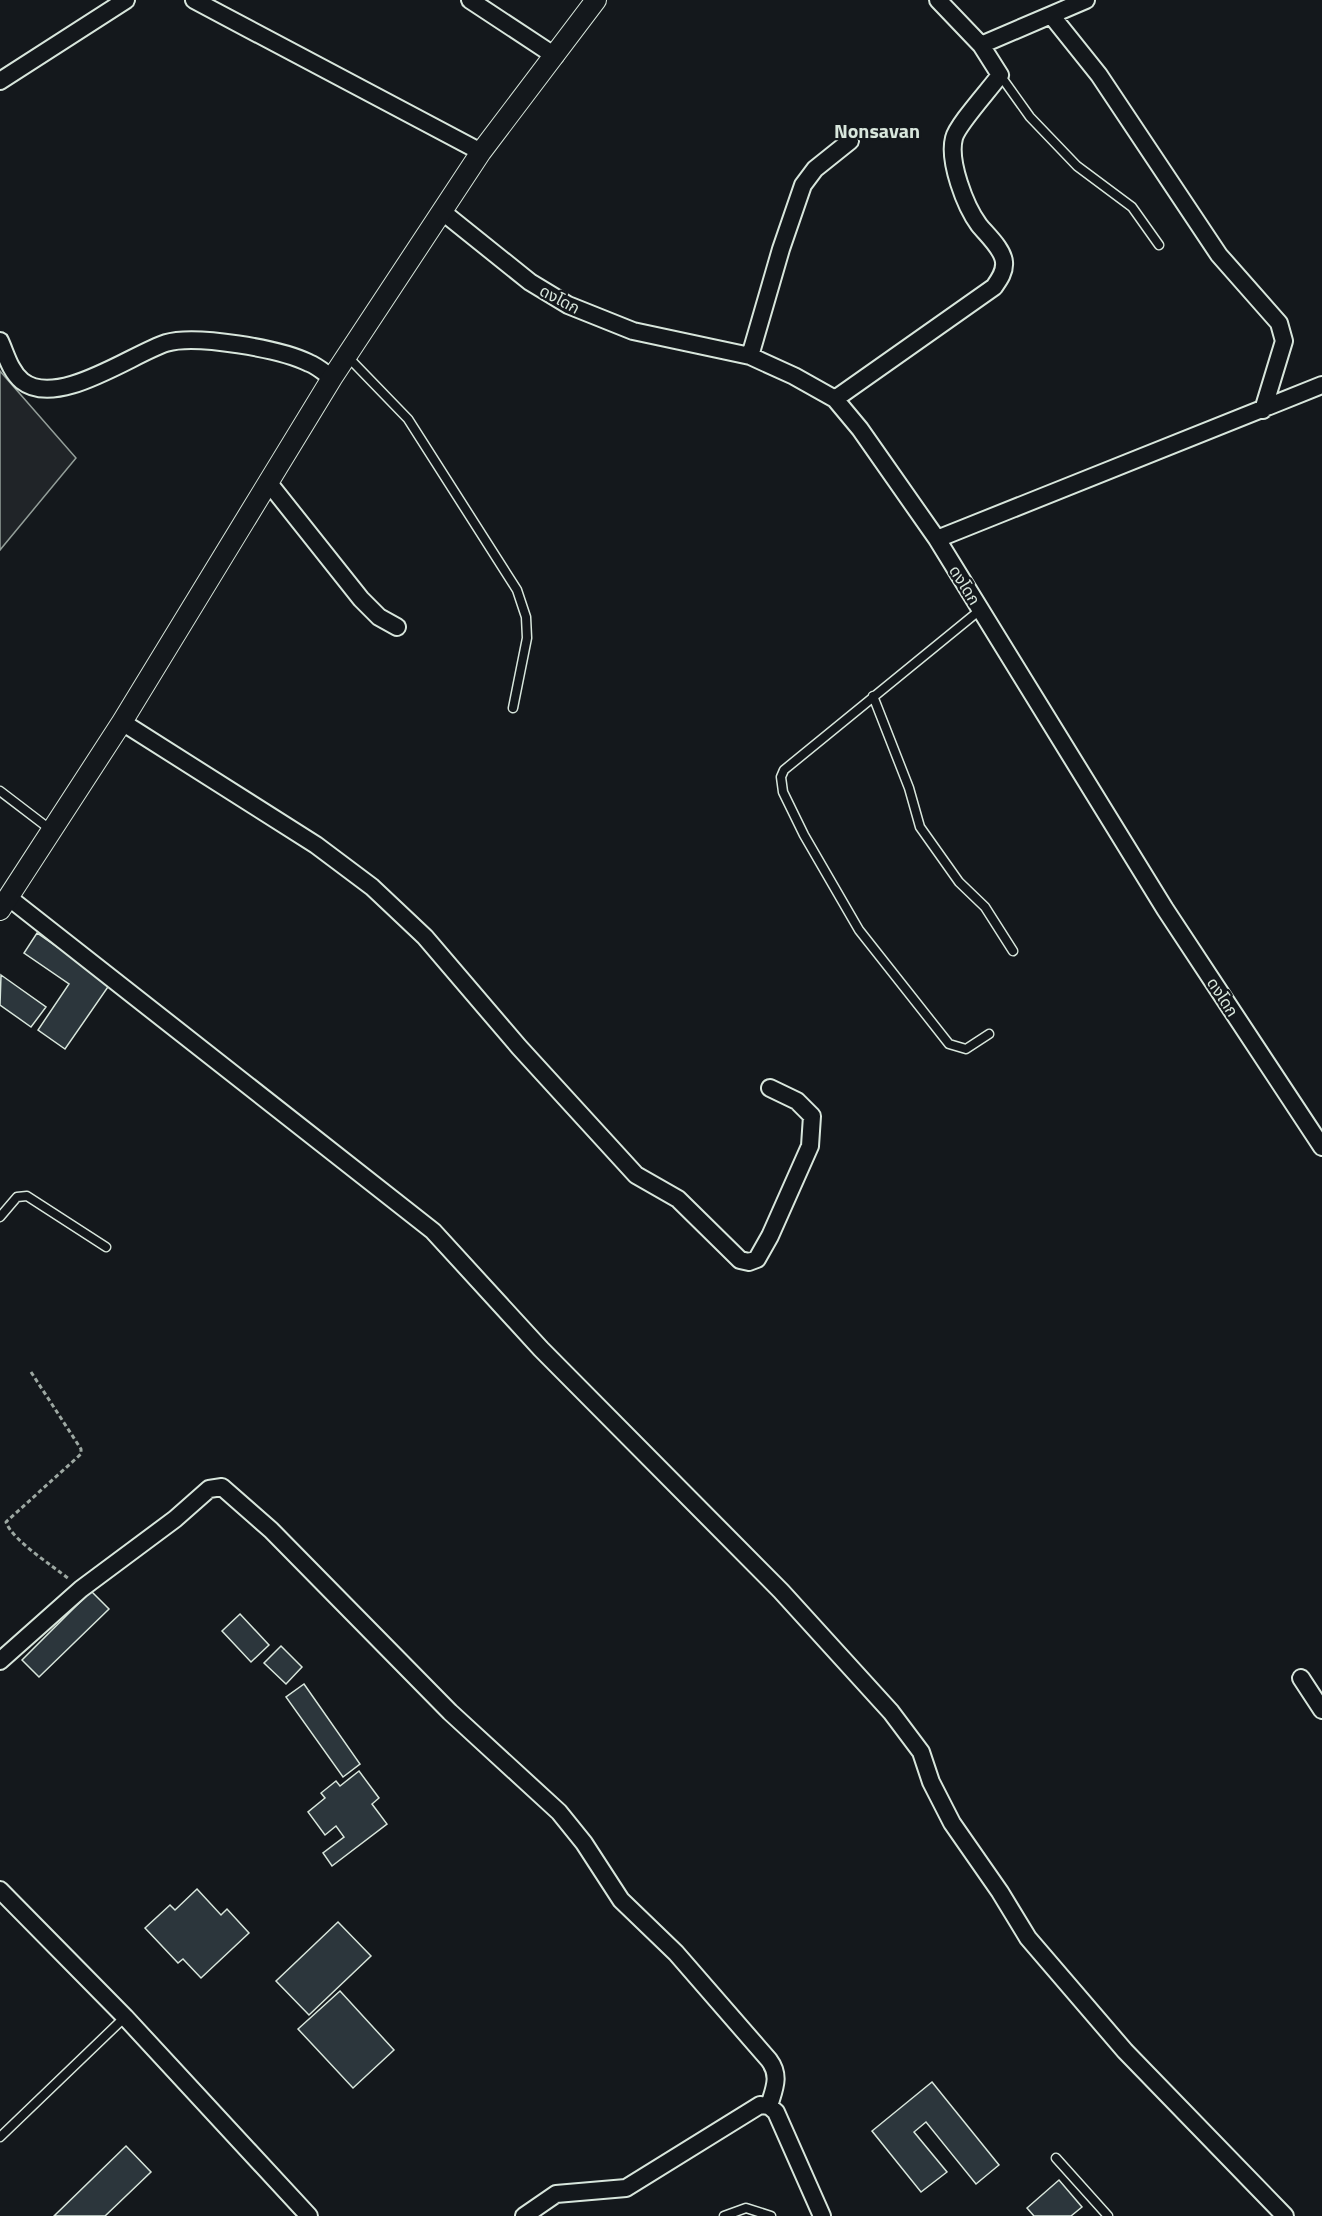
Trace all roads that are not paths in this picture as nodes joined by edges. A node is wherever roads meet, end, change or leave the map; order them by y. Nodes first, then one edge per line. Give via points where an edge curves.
1 (126, 0) edge
2 (194, 0) edge
3 (470, 0) edge
4 (596, 0) edge
5 (938, 0) edge
6 (1086, 0) edge
7 (1051, 15) junction
8 (981, 45) junction
9 (555, 56) junction
10 (1000, 75) junction
11 (0, 81) edge
12 (850, 141) dead end
13 (482, 153) junction
14 (444, 213) junction
15 (1159, 245) dead end
16 (0, 341) edge
17 (347, 356) junction
18 (750, 356) junction
19 (332, 378) junction
20 (1322, 385) edge
21 (835, 399) junction
22 (1263, 410) junction
23 (268, 482) junction
24 (937, 539) junction
25 (980, 610) junction
26 (397, 627) dead end
27 (873, 696) junction
28 (513, 708) dead end
29 (122, 722) junction
30 (0, 791) edge
31 (51, 831) junction
32 (4, 903) edge
33 (1013, 951) dead end
34 (989, 1034) dead end
35 (770, 1088) dead end
36 (1322, 1147) edge
37 (0, 1217) edge
38 (106, 1246) dead end
39 (0, 1661) edge
40 (1301, 1678) dead end
41 (1322, 1710) edge
42 (0, 1890) edge
43 (125, 2017) junction
44 (769, 2106) junction
45 (0, 2137) edge
46 (1056, 2158) dead end
47 (309, 2216) edge
48 (524, 2216) edge
49 (724, 2216) edge
50 (771, 2216) edge
51 (822, 2216) edge
52 (1108, 2216) edge
53 (1285, 2216) edge

1 - 11 street
2 - 13 street
3 - 9 street
4 - 9 street
5 - 8 street
6 - 7 street
7 - 8 street
7 - 22 street via 1105,84 1219,255 1279,323 1284,341
8 - 10 street
9 - 13 street
10 - 15 lane via 1030,117 1077,166 1132,207
10 - 21 street via 954,138 962,197 1005,261 1003,272 994,287
12 - 18 street via 803,185
13 - 14 street
14 - 17 street
14 - 18 street, ดงโดก via 530,282 568,305 633,331
16 - 19 street via 14,372 33,387 74,383 114,369 166,343 192,340 284,354 310,363
17 - 19 street
17 - 28 lane via 408,419 517,590 526,617 527,638
18 - 21 street, ดงโดก
19 - 23 street
20 - 22 street
21 - 24 street, ดงโดก
22 - 24 street
23 - 26 street via 361,599 379,617
23 - 29 street
24 - 25 street, ดงโดก
25 - 27 lane
25 - 36 street, ดงโดก via 1165,909
27 - 33 lane via 920,827 959,882 985,907
27 - 34 lane via 784,770 783,792 859,930 949,1044 966,1049
29 - 31 street
29 - 35 street via 316,845 372,887 425,937 636,1175 678,1199 740,1260 749,1262 757,1259 770,1236 810,1146 812,1116 797,1101
30 - 31 lane
31 - 32 street
32 - 53 street via 433,1231 541,1349 781,1591 891,1712 921,1752 952,1823 1028,1938 1125,2051
37 - 38 lane via 17,1197 27,1196
39 - 44 street via 81,1589 209,1489 215,1486 226,1490 271,1530 450,1712 559,1812 621,1900 676,1953 770,2060 777,2077
40 - 41 street
42 - 43 street
43 - 45 lane
43 - 47 street
44 - 48 street via 753,2109 626,2188 556,2194
44 - 51 street via 776,2112
46 - 52 lane
49 - 50 lane via 746,2208

